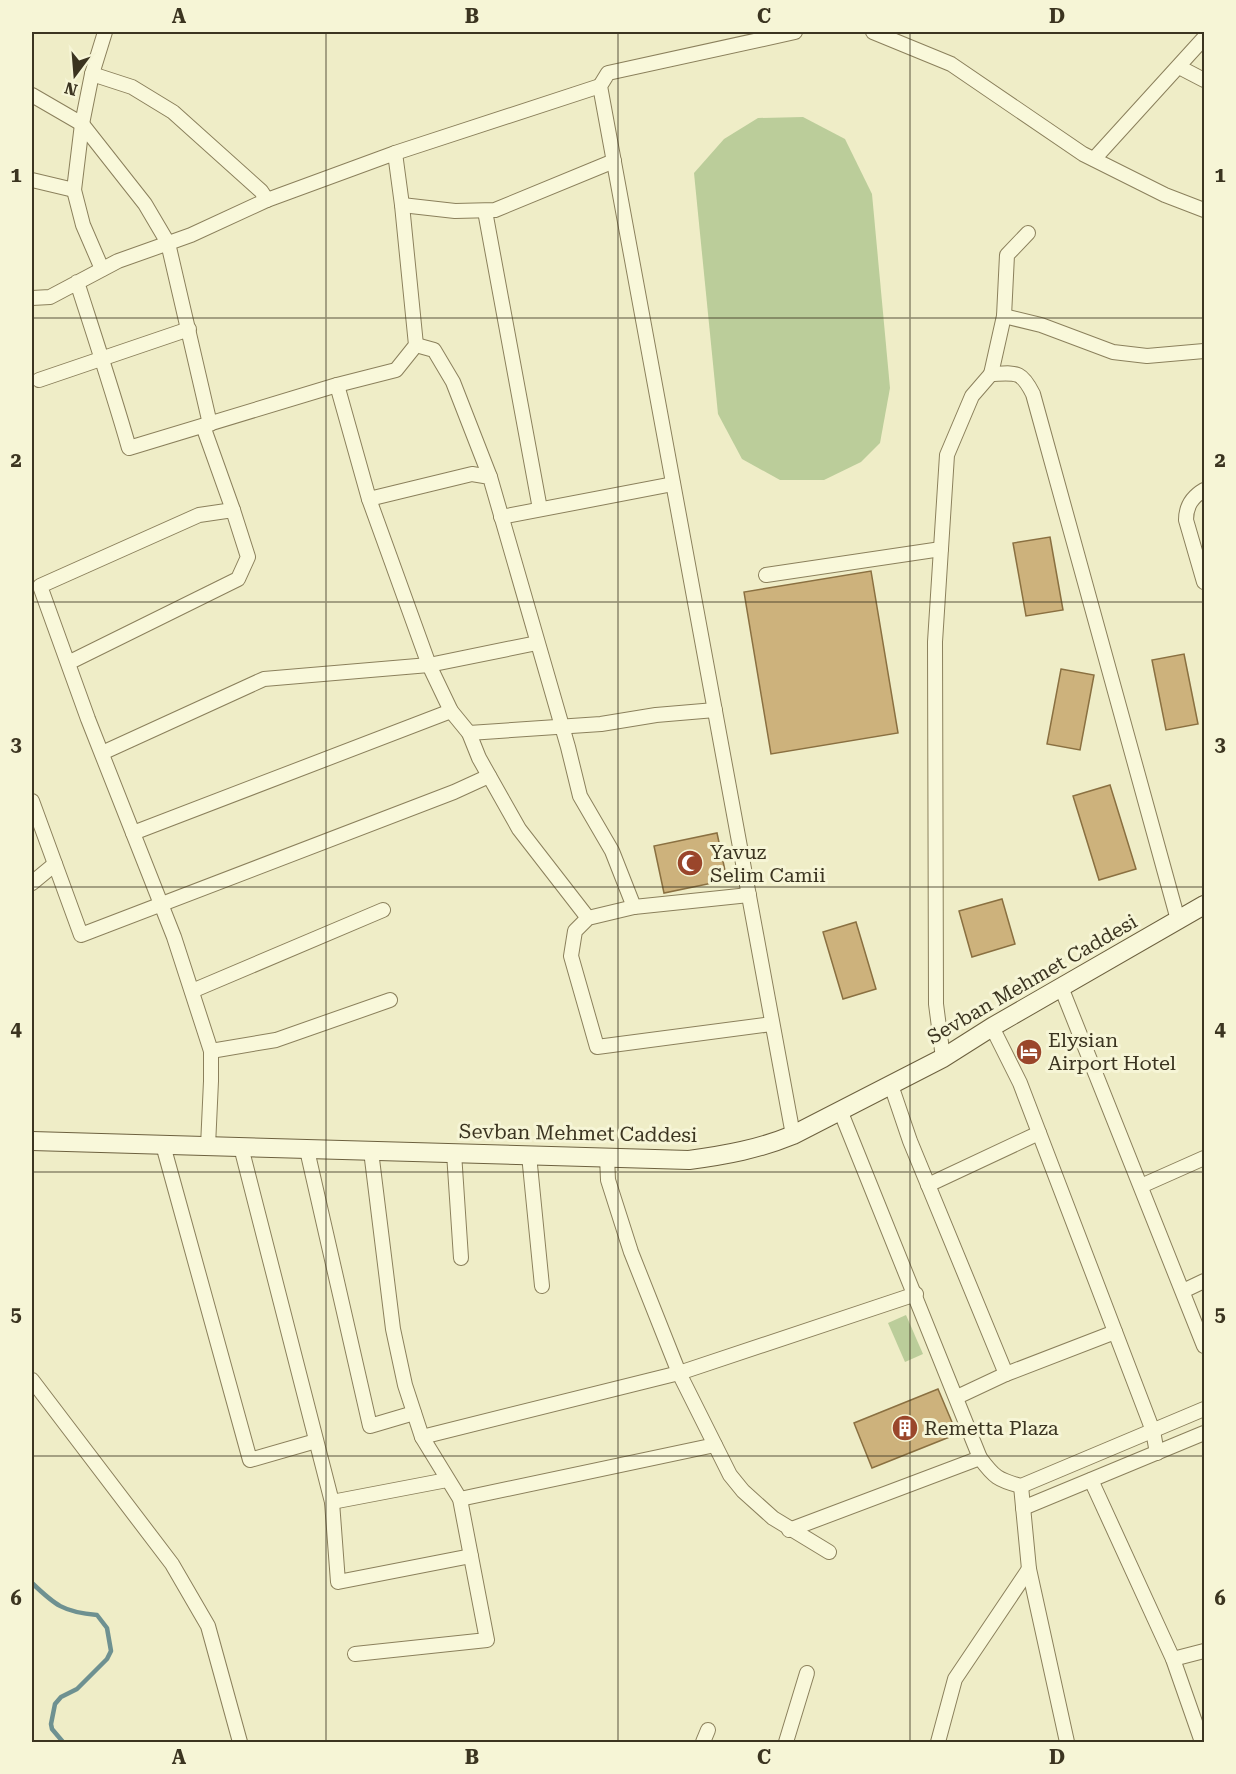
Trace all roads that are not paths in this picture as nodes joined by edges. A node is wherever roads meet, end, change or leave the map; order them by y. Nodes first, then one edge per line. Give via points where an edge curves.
1 (105, 32) edge
2 (795, 32) edge
3 (873, 32) edge
4 (1204, 38) edge
5 (1179, 67) junction
6 (92, 74) junction
7 (1204, 80) edge
8 (600, 86) junction
9 (32, 95) edge
10 (82, 124) junction
11 (395, 153) junction
12 (1094, 159) junction
13 (614, 161) junction
14 (32, 180) edge
15 (74, 190) junction
16 (267, 200) junction
17 (402, 205) junction
18 (1204, 210) edge
19 (485, 211) junction
20 (1028, 233) dead end
21 (168, 243) junction
22 (102, 269) junction
23 (77, 282) junction
24 (32, 298) edge
25 (1004, 316) junction
26 (189, 329) junction
27 (416, 345) junction
28 (1204, 351) edge
29 (101, 358) junction
30 (991, 374) junction
31 (39, 380) dead end
32 (337, 385) junction
33 (206, 425) junction
34 (490, 477) junction
35 (673, 484) junction
36 (1204, 490) edge
37 (369, 499) junction
38 (540, 509) junction
39 (233, 510) junction
40 (501, 517) junction
41 (940, 549) junction
42 (766, 575) dead end
43 (1204, 582) edge
44 (537, 643) junction
45 (68, 663) junction
46 (429, 665) junction
47 (715, 710) junction
48 (451, 711) junction
49 (561, 726) junction
50 (469, 734) junction
51 (102, 753) junction
52 (489, 776) junction
53 (32, 801) edge
54 (133, 833) junction
55 (55, 864) junction
56 (32, 884) edge
57 (749, 895) junction
58 (161, 904) junction
59 (1204, 905) edge
60 (634, 907) junction
61 (383, 910) dead end
62 (588, 918) junction
63 (1178, 920) junction
64 (1062, 987) junction
65 (192, 991) junction
66 (390, 1000) dead end
67 (772, 1024) junction
68 (992, 1027) junction
69 (210, 1051) junction
70 (943, 1058) junction
71 (891, 1085) junction
72 (840, 1110) junction
73 (1039, 1133) junction
74 (793, 1135) junction
75 (32, 1141) edge
76 (163, 1145) junction
77 (208, 1146) junction
78 (241, 1147) junction
79 (307, 1149) junction
80 (371, 1151) junction
81 (454, 1153) junction
82 (529, 1155) junction
83 (607, 1157) junction
84 (1204, 1158) edge
85 (928, 1185) junction
86 (1141, 1186) junction
87 (461, 1258) dead end
88 (1204, 1281) edge
89 (542, 1286) dead end
90 (1183, 1291) junction
91 (915, 1294) junction
92 (1115, 1332) junction
93 (1204, 1346) edge
94 (679, 1373) junction
95 (1006, 1374) junction
96 (32, 1380) edge
97 (957, 1397) junction
98 (1204, 1409) edge
99 (414, 1413) junction
100 (1152, 1431) junction
101 (1204, 1433) edge
102 (422, 1437) junction
103 (316, 1441) junction
104 (715, 1445) junction
105 (1157, 1453) junction
106 (980, 1458) junction
107 (447, 1480) junction
108 (1091, 1480) junction
109 (1021, 1486) junction
110 (460, 1499) junction
111 (332, 1502) junction
112 (1023, 1508) junction
113 (789, 1530) junction
114 (829, 1552) dead end
115 (471, 1556) junction
116 (1029, 1569) junction
117 (1204, 1651) edge
118 (355, 1653) dead end
119 (1173, 1659) junction
120 (807, 1673) dead end
121 (240, 1743) edge
122 (786, 1743) edge
123 (938, 1743) edge
124 (1067, 1743) edge
125 (1202, 1743) edge

1 - 6 street
2 - 8 street via 608,73
3 - 12 street via 951,64
4 - 5 street
5 - 7 street
5 - 12 street
6 - 10 street
6 - 16 street via 132,87 173,112
8 - 11 street
8 - 13 street
9 - 10 street
10 - 15 street
10 - 21 street via 145,204
11 - 16 street
11 - 17 street
12 - 18 street
13 - 19 street
13 - 35 street
14 - 15 street
15 - 22 street via 83,225
16 - 21 street
17 - 19 street
17 - 27 street
19 - 38 street
20 - 25 street via 1007,255
21 - 22 street
21 - 26 street
22 - 23 street
23 - 24 street via 50,297
23 - 29 street
25 - 28 street via 1041,325 1113,352 1147,356
25 - 30 street
26 - 29 street
26 - 33 street
27 - 32 street via 396,370
27 - 34 street via 434,350 453,382
29 - 31 street
29 - 33 street via 129,448
30 - 41 street via 972,396 946,455
30 - 63 street via 1014,373 1025,379 1033,394
32 - 33 street
32 - 37 street
33 - 39 street
34 - 37 street via 472,474
34 - 40 street
35 - 38 street
35 - 47 street
36 - 43 street via 1192,499 1186,512
37 - 46 street
38 - 40 street
39 - 45 street via 248,557 238,579
39 - 45 street via 199,514 40,586
40 - 44 street
41 - 42 street
41 - 70 street via 934,642 936,1004
44 - 46 street
44 - 49 street
45 - 51 street
46 - 48 street
46 - 51 street via 264,679
47 - 49 street
47 - 57 street
48 - 50 street
48 - 54 street
49 - 50 street
49 - 60 street via 580,796 612,851
50 - 52 street
51 - 54 street
52 - 58 street
52 - 62 street via 519,829
53 - 55 street
54 - 58 street
55 - 56 street
55 - 58 street via 81,935
57 - 60 street
57 - 67 street
58 - 65 street
59 - 63 main road, Sevban Mehmet Caddesi
60 - 62 street
61 - 65 street
62 - 67 street via 576,931 571,956 597,1047
63 - 64 main road, Sevban Mehmet Caddesi
64 - 68 main road, Sevban Mehmet Caddesi
64 - 86 street
65 - 69 street
66 - 69 street via 276,1040
67 - 74 street
68 - 70 main road, Sevban Mehmet Caddesi
68 - 73 street
69 - 77 street
70 - 71 main road, Sevban Mehmet Caddesi
71 - 72 main road, Sevban Mehmet Caddesi
71 - 85 street
72 - 74 main road, Sevban Mehmet Caddesi
72 - 91 street
73 - 85 street
73 - 92 street
74 - 83 main road, Sevban Mehmet Caddesi via 739,1153 689,1160
75 - 76 main road, Sevban Mehmet Caddesi
76 - 77 main road, Sevban Mehmet Caddesi
76 - 103 street via 250,1460
77 - 78 main road, Sevban Mehmet Caddesi
78 - 79 main road, Sevban Mehmet Caddesi
78 - 103 street
79 - 80 main road, Sevban Mehmet Caddesi
79 - 99 street via 370,1426
80 - 81 main road, Sevban Mehmet Caddesi
80 - 99 street via 393,1329
81 - 82 main road, Sevban Mehmet Caddesi
81 - 87 street
82 - 83 main road, Sevban Mehmet Caddesi
82 - 89 street
83 - 94 street via 608,1180 631,1252
84 - 86 street
85 - 95 street
86 - 90 street
88 - 90 street
90 - 93 street
91 - 94 street
91 - 97 street
92 - 95 street
92 - 100 street
94 - 102 street
94 - 104 street
95 - 97 street
96 - 121 street via 172,1564 208,1626
97 - 106 street
98 - 100 street
99 - 102 street
100 - 105 street
100 - 109 street
101 - 105 street
102 - 107 street
103 - 111 street
104 - 110 street
104 - 113 street via 743,1491
105 - 108 street
106 - 109 street via 1000,1480
106 - 113 street
107 - 110 street
107 - 111 street
108 - 112 street
108 - 119 street
109 - 112 street
110 - 115 street
111 - 115 street via 338,1582
112 - 116 street
113 - 114 street
115 - 118 street via 487,1640
116 - 123 street via 955,1679
116 - 124 street
117 - 119 street
119 - 125 street
120 - 122 street

